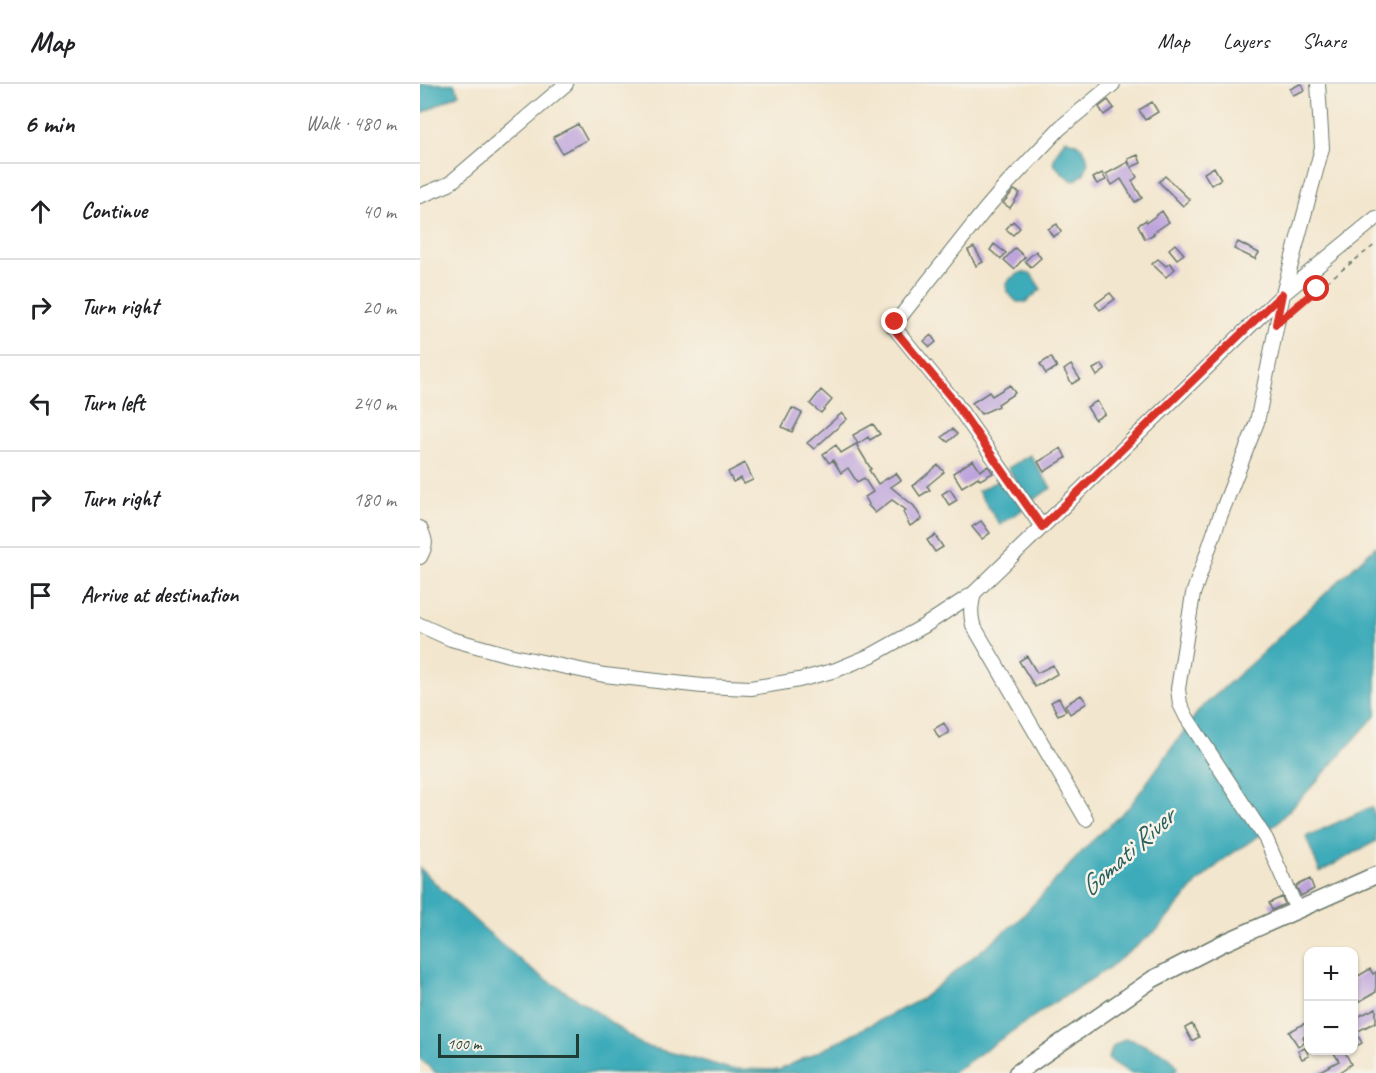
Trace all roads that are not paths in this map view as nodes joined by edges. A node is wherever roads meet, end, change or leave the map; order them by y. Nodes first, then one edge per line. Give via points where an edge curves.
1 (566, 84) edge
2 (1113, 84) edge
3 (1318, 84) edge
4 (420, 196) edge
5 (1376, 218) edge
6 (1282, 294) junction
7 (1042, 527) junction
8 (420, 528) edge
9 (420, 557) edge
10 (974, 593) junction
11 (420, 626) edge
12 (1086, 819) dead end
13 (1376, 875) edge
14 (1298, 910) junction
15 (1017, 1073) edge

1 - 4 street via 448,184
2 - 7 street via 1060,128 1008,183 892,326 954,401
3 - 6 street via 1322,148
5 - 6 street
6 - 7 street
6 - 14 street via 1257,422 1193,594 1178,689 1187,718 1266,839
7 - 10 street
8 - 9 street via 426,544
10 - 11 street via 924,626 854,663 799,680 751,688 604,675 499,652
10 - 12 street via 970,607 974,625
13 - 14 main road
14 - 15 main road via 1153,979

